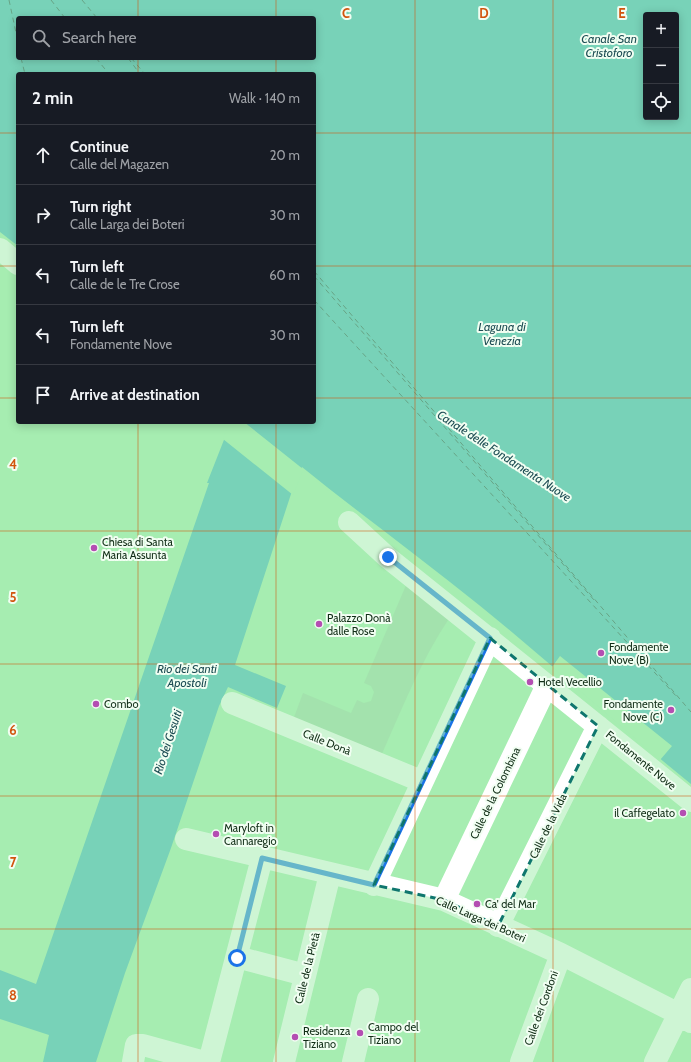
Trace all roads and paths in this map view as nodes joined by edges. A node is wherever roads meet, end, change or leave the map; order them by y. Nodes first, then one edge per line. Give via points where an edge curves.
1 (0, 249) edge
2 (16, 262) edge
3 (349, 522) dead end
4 (490, 638) junction
5 (547, 685) junction
6 (232, 703) dead end
7 (598, 726) junction
8 (421, 781) junction
9 (691, 801) edge
10 (186, 839) dead end
11 (262, 858) junction
12 (330, 874) junction
13 (374, 885) junction
14 (444, 900) junction
15 (498, 926) junction
16 (561, 954) junction
17 (237, 958) junction
18 (306, 974) junction
19 (691, 989) edge
20 (368, 999) dead end
21 (685, 1018) edge
22 (138, 1054) edge
23 (205, 1062) edge
24 (208, 1062) edge
25 (284, 1062) edge
26 (352, 1062) edge
27 (521, 1062) edge
28 (655, 1062) edge

1 - 2 street
3 - 4 street, Fondamente Nove via 388,557
4 - 5 street, Fondamente Nove
4 - 8 street
5 - 7 street, Fondamente Nove
5 - 14 street, Calle de la Colombina
6 - 8 street, Calle Donà
7 - 9 street, Fondamente Nove
7 - 15 street, Calle de la Vida
8 - 13 street
10 - 11 street, Calle Larga dei Boteri
11 - 12 street, Calle Larga dei Boteri
11 - 17 street
12 - 13 street, Calle Larga dei Boteri
12 - 18 street, Calle de la Pietà
13 - 14 street, Calle Larga dei Boteri
14 - 15 street, Calle Larga dei Boteri
15 - 16 street, Calle Larga dei Boteri
16 - 21 street, Calle Larga dei Boteri
16 - 27 street, Calle dei Cordoni
17 - 18 street
17 - 24 street
18 - 25 street, Calle de la Pietà
19 - 21 street
20 - 26 street
21 - 28 street
22 - 23 street

